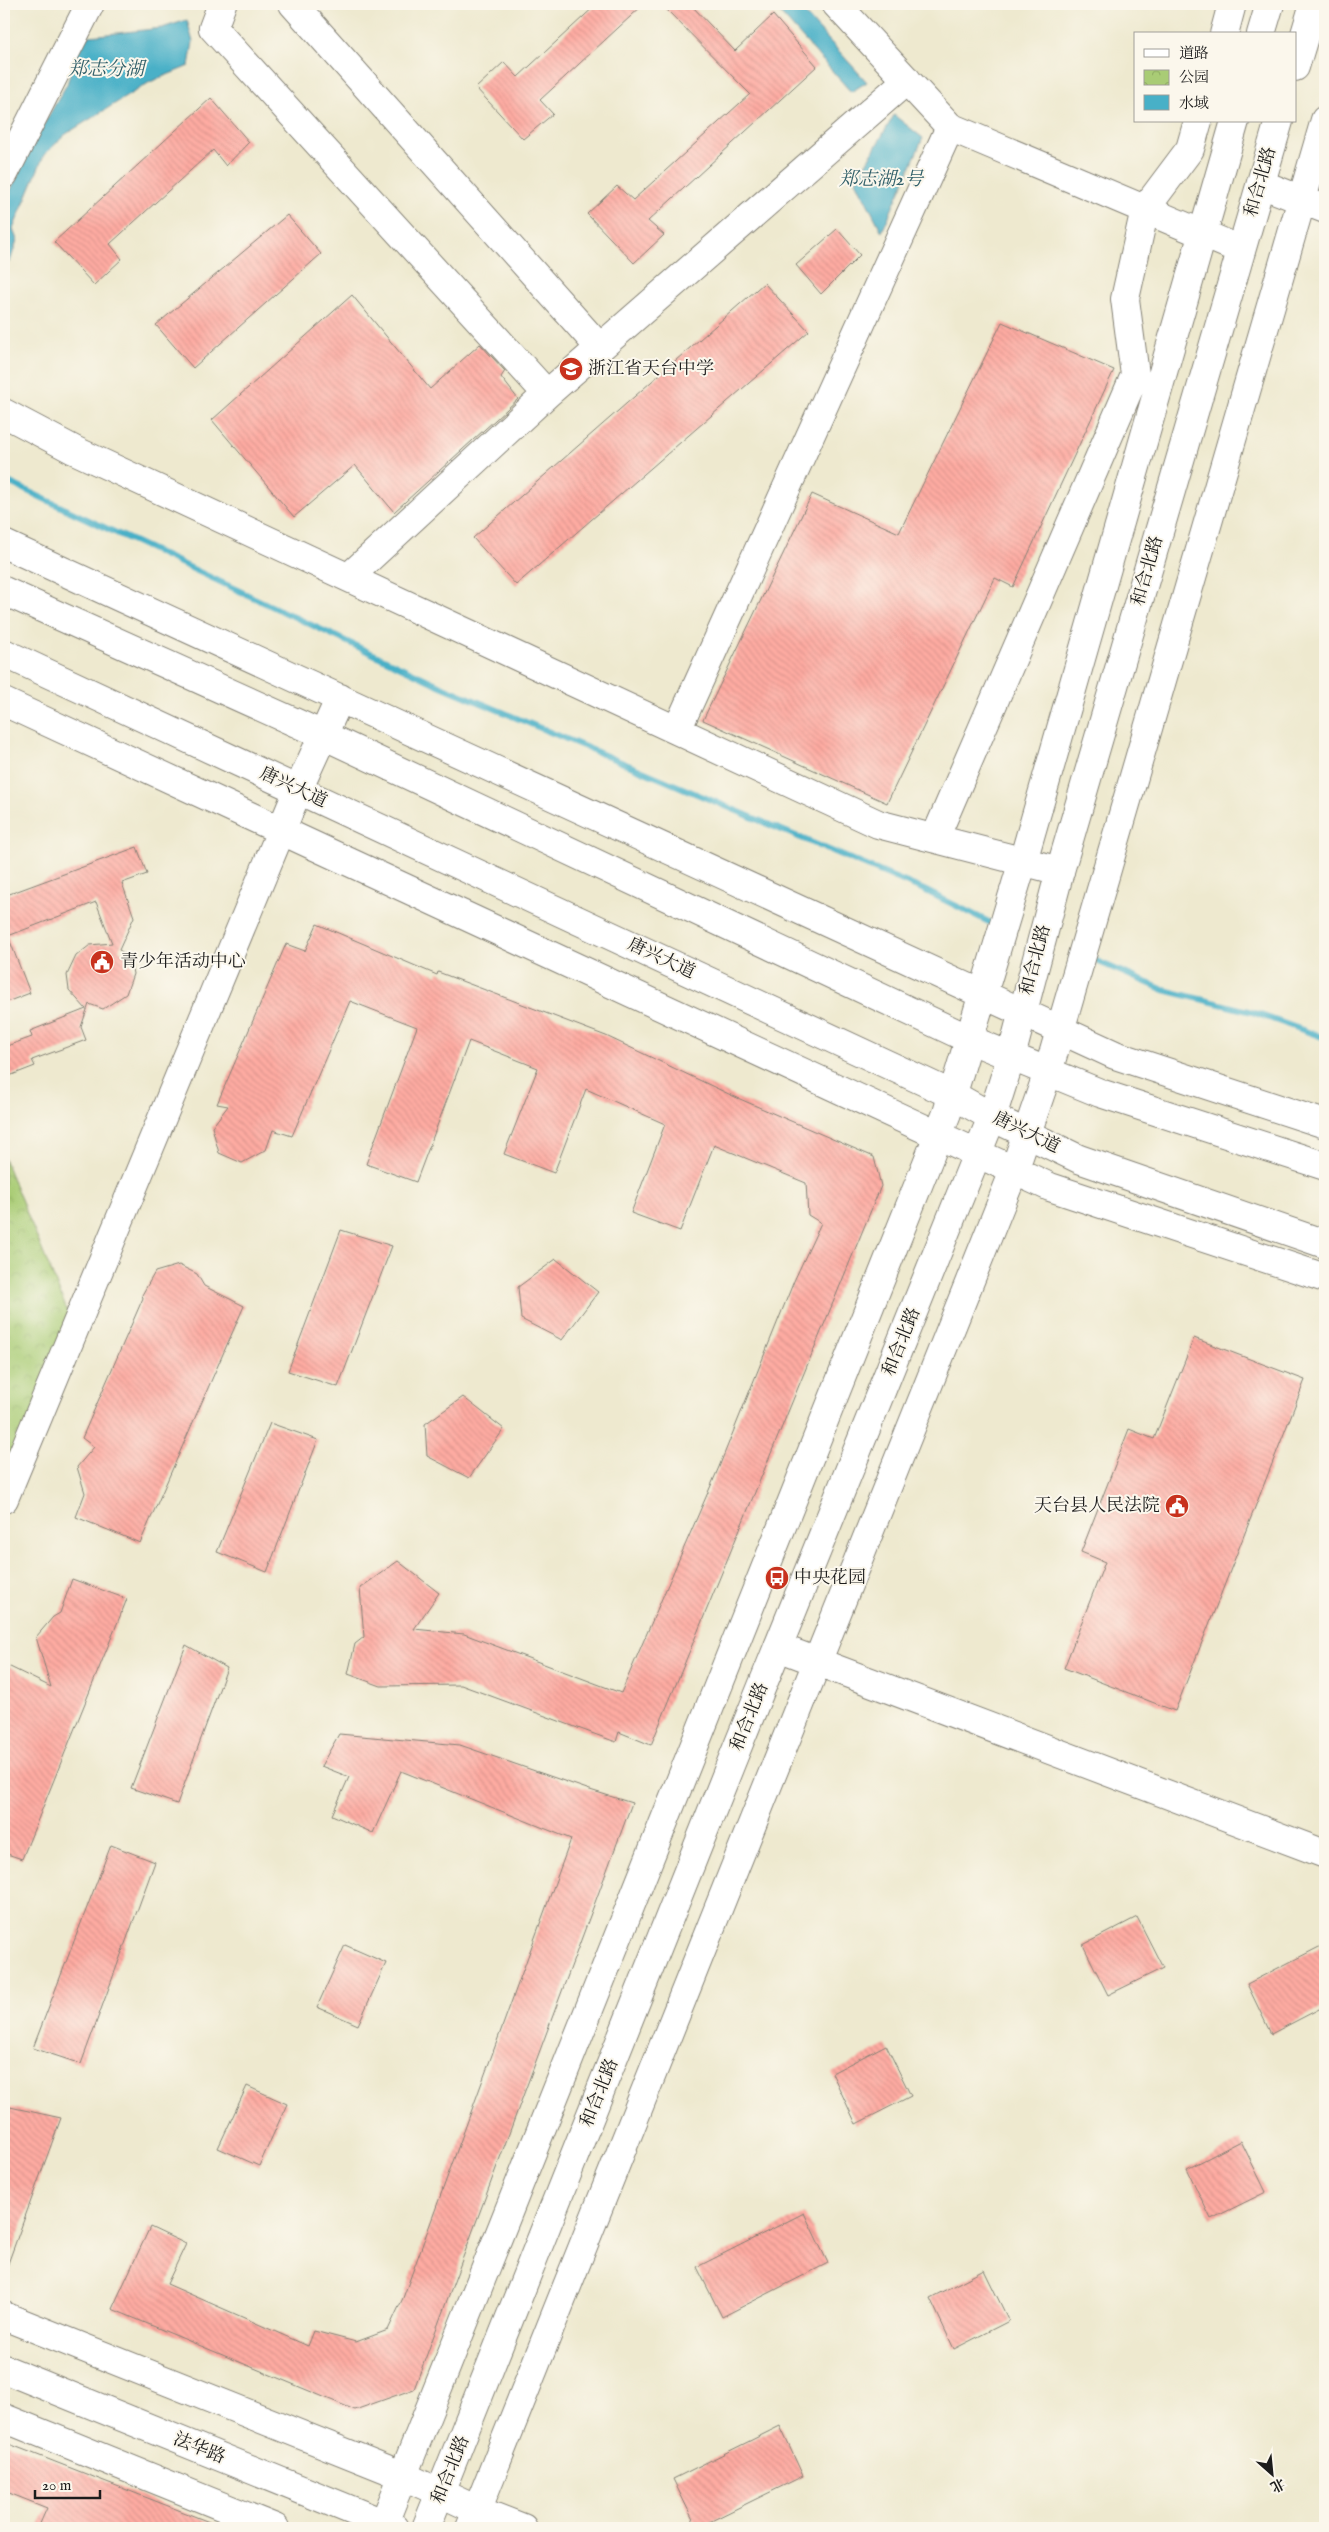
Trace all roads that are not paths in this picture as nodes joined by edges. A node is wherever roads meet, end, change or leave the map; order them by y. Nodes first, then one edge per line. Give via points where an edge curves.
1 (90, 4) edge
2 (222, 4) edge
3 (293, 4) edge
4 (836, 4) edge
5 (1232, 4) edge
6 (1270, 4) edge
7 (1314, 4) edge
8 (1225, 32) edge
9 (1262, 32) edge
10 (1296, 64) edge
11 (907, 80) junction
12 (1325, 120) edge
13 (1198, 122) edge
14 (1235, 122) edge
15 (1279, 122) edge
16 (950, 126) junction
17 (4, 174) edge
18 (1261, 184) junction
19 (1314, 204) edge
20 (1145, 209) junction
21 (1201, 232) junction
22 (1241, 250) junction
23 (600, 348) junction
24 (547, 394) junction
25 (4, 413) edge
26 (4, 544) edge
27 (348, 578) junction
28 (4, 591) edge
29 (4, 653) edge
30 (340, 698) junction
31 (4, 702) edge
32 (677, 730) junction
33 (323, 735) junction
34 (298, 790) junction
35 (281, 832) junction
36 (935, 838) junction
37 (1023, 861) junction
38 (1060, 871) junction
39 (984, 995) junction
40 (1022, 1013) junction
41 (1060, 1030) junction
42 (970, 1040) junction
43 (1011, 1057) junction
44 (1048, 1072) junction
45 (953, 1095) junction
46 (992, 1117) junction
47 (1325, 1124) edge
48 (1027, 1134) junction
49 (938, 1136) junction
50 (978, 1155) junction
51 (1325, 1166) edge
52 (1014, 1171) junction
53 (1325, 1244) edge
54 (1325, 1278) edge
55 (4, 1499) edge
56 (778, 1647) junction
57 (818, 1660) junction
58 (1325, 1854) edge
59 (4, 2316) edge
60 (4, 2369) edge
61 (4, 2418) edge
62 (404, 2476) junction
63 (442, 2494) junction
64 (473, 2519) edge
65 (387, 2527) edge
66 (274, 2528) edge
67 (426, 2528) edge
68 (523, 2528) edge

1 - 17 main road
2 - 24 main road via 213,28
3 - 23 main road
4 - 11 main road
5 - 8 main road
6 - 9 main road
7 - 10 main road
11 - 16 main road
11 - 23 main road
12 - 19 main road
13 - 20 main road via 1190,149
14 - 21 main road
15 - 18 main road, 和合北路
16 - 20 main road
16 - 32 main road
18 - 19 main road
18 - 22 main road, 和合北路
19 - 41 main road
20 - 21 main road
20 - 36 main road via 1125,299 1136,375
21 - 22 main road
21 - 37 main road
22 - 38 main road, 和合北路
23 - 24 main road
24 - 27 main road
25 - 27 main road via 74,450
26 - 30 main road
27 - 32 main road
28 - 33 main road
29 - 34 main road, 唐兴大道
30 - 33 main road
30 - 39 main road
31 - 35 main road
32 - 36 main road via 878,824
33 - 34 main road
33 - 42 main road
34 - 35 main road
34 - 45 main road, 唐兴大道
35 - 49 main road
35 - 55 main road
36 - 37 main road
37 - 38 main road
37 - 39 main road
38 - 40 main road, 和合北路
39 - 40 main road
39 - 42 main road
40 - 41 main road
40 - 43 main road, 和合北路
41 - 44 main road
41 - 47 main road via 1115,1056
42 - 43 main road
42 - 45 main road
43 - 44 main road
43 - 46 main road, 和合北路
44 - 48 main road
44 - 51 main road via 1100,1093
45 - 46 main road, 唐兴大道
45 - 49 main road
46 - 48 main road, 唐兴大道
46 - 50 main road, 和合北路
48 - 52 main road
48 - 53 main road, 唐兴大道 via 1079,1159
49 - 50 main road
49 - 62 main road
50 - 52 main road
50 - 56 main road, 和合北路
52 - 54 main road via 1050,1187
52 - 57 main road
56 - 57 main road
56 - 63 main road, 和合北路
57 - 58 main road
57 - 64 main road
59 - 62 main road
60 - 65 main road, 法华路
61 - 66 main road
62 - 63 main road
62 - 65 main road
63 - 64 main road
63 - 67 main road, 和合北路
64 - 68 main road

